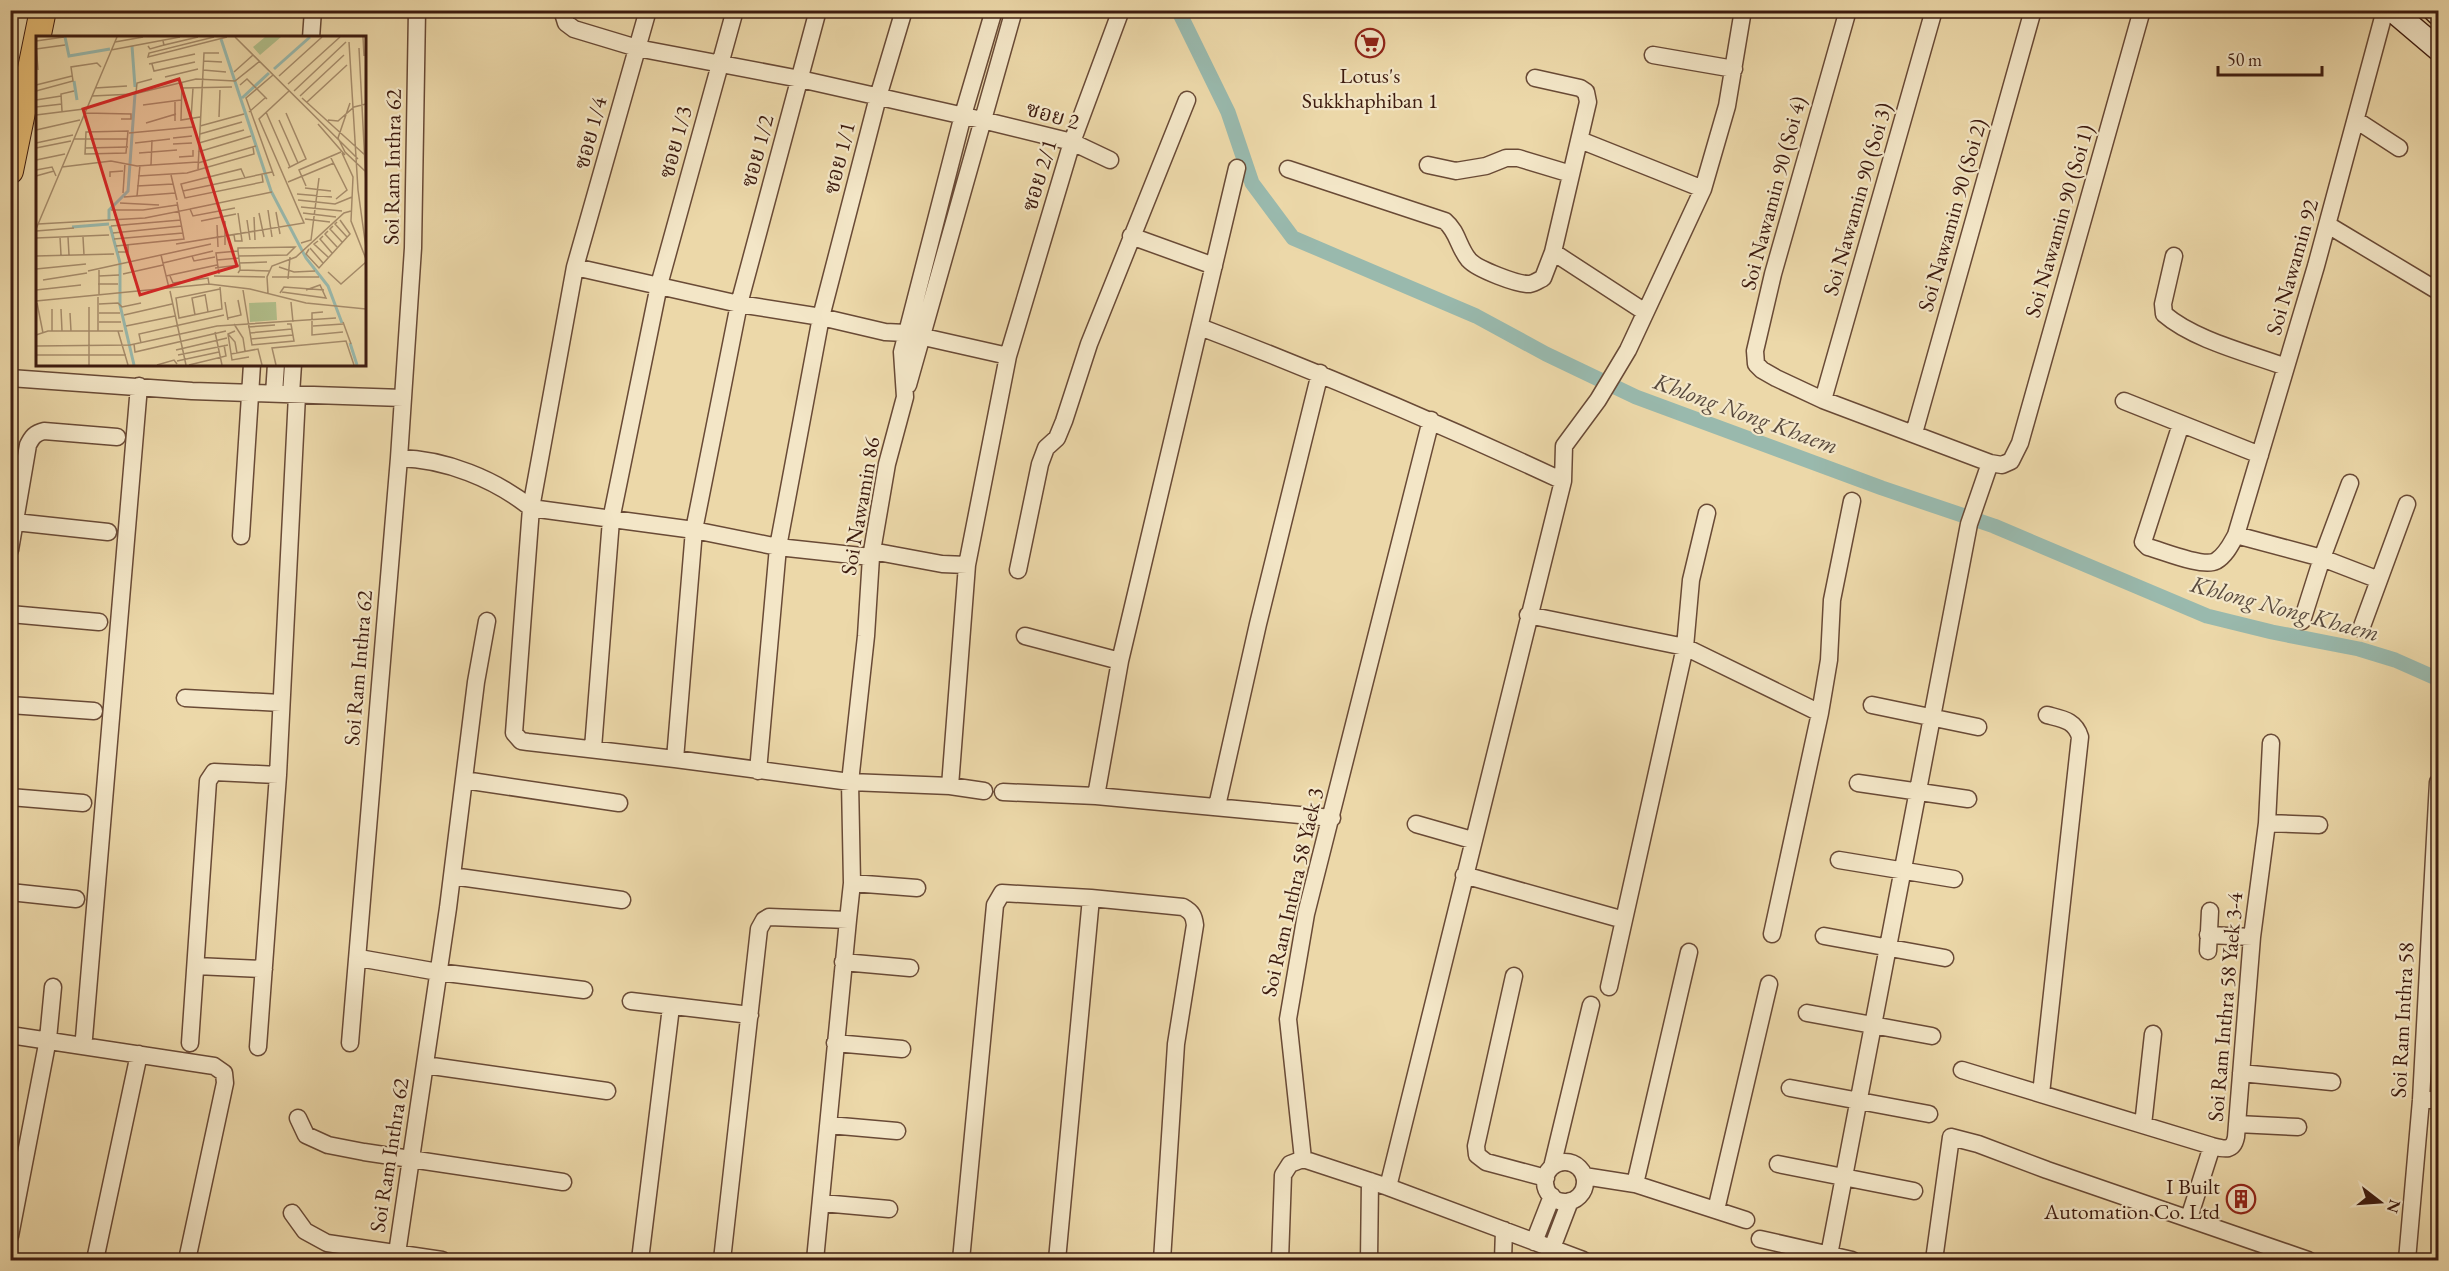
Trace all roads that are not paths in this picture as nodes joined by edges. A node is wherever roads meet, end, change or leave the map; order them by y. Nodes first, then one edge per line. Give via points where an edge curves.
1 (43, 10) edge
2 (313, 10) edge
3 (417, 10) edge
4 (562, 10) edge
5 (648, 10) edge
6 (735, 10) edge
7 (818, 10) edge
8 (903, 10) edge
9 (994, 10) edge
10 (1014, 10) edge
11 (1120, 10) edge
12 (1743, 10) edge
13 (1848, 10) edge
14 (1934, 10) edge
15 (2033, 10) edge
16 (2142, 10) edge
17 (2385, 10) edge
18 (2392, 10) edge
19 (2434, 10) edge
20 (2439, 14) edge
21 (38, 36) edge
22 (311, 36) edge
23 (36, 44) edge
24 (637, 48) junction
25 (2439, 49) edge
26 (1653, 55) dead end
27 (720, 64) junction
28 (1734, 69) junction
29 (1535, 78) dead end
30 (800, 79) junction
31 (878, 97) junction
32 (1187, 100) dead end
33 (963, 115) junction
34 (982, 120) junction
35 (2356, 120) junction
36 (1580, 140) junction
37 (1072, 142) junction
38 (2399, 148) dead end
39 (1110, 160) dead end
40 (1428, 165) dead end
41 (1237, 168) dead end
42 (1288, 169) dead end
43 (10, 171) edge
44 (1571, 174) junction
45 (1703, 189) junction
46 (2328, 225) junction
47 (1131, 236) junction
48 (1553, 252) junction
49 (2174, 256) dead end
50 (1214, 266) junction
51 (575, 267) junction
52 (659, 285) junction
53 (2439, 291) edge
54 (739, 304) junction
55 (1645, 312) junction
56 (821, 317) junction
57 (1200, 327) junction
58 (913, 335) junction
59 (1008, 356) junction
60 (252, 366) edge
61 (276, 366) edge
62 (293, 366) edge
63 (2286, 367) junction
64 (1320, 373) junction
65 (10, 378) edge
66 (139, 386) junction
67 (250, 393) junction
68 (274, 394) junction
69 (298, 394) junction
70 (403, 398) junction
71 (1823, 400) junction
72 (2124, 401) dead end
73 (1431, 420) junction
74 (2181, 424) junction
75 (1914, 433) junction
76 (117, 437) dead end
77 (2260, 455) junction
78 (399, 458) junction
79 (1990, 463) junction
80 (1563, 481) junction
81 (2350, 483) dead end
82 (1852, 501) dead end
83 (2407, 504) dead end
84 (531, 508) junction
85 (1707, 513) dead end
86 (612, 520) junction
87 (15, 522) junction
88 (694, 531) junction
89 (108, 532) dead end
90 (2236, 535) junction
91 (241, 536) dead end
92 (778, 547) junction
93 (10, 550) edge
94 (872, 554) junction
95 (2322, 558) junction
96 (967, 565) junction
97 (1018, 570) dead end
98 (2379, 579) junction
99 (10, 614) edge
100 (1528, 615) junction
101 (487, 621) dead end
102 (2302, 621) dead end
103 (99, 622) dead end
104 (2361, 629) dead end
105 (1025, 636) dead end
106 (1685, 646) junction
107 (1120, 661) junction
108 (185, 698) dead end
109 (281, 703) junction
110 (10, 705) edge
111 (1872, 705) dead end
112 (94, 711) dead end
113 (1820, 713) junction
114 (2047, 715) dead end
115 (1932, 718) junction
116 (1978, 726) dead end
117 (2271, 743) dead end
118 (593, 748) junction
119 (675, 759) junction
120 (758, 771) junction
121 (278, 775) junction
122 (464, 780) junction
123 (850, 782) junction
124 (2439, 782) edge
125 (1858, 783) dead end
126 (950, 786) junction
127 (1918, 791) junction
128 (984, 792) dead end
129 (1003, 792) dead end
130 (1096, 795) junction
131 (10, 797) edge
132 (1968, 799) dead end
133 (83, 803) dead end
134 (619, 803) dead end
135 (1217, 806) junction
136 (1332, 818) junction
137 (2267, 823) junction
138 (1416, 824) dead end
139 (2319, 825) dead end
140 (1473, 840) junction
141 (1839, 860) dead end
142 (1902, 871) junction
143 (1464, 875) junction
144 (452, 876) junction
145 (1954, 879) dead end
146 (852, 883) junction
147 (917, 888) dead end
148 (10, 892) edge
149 (1091, 898) junction
150 (76, 899) dead end
151 (622, 900) dead end
152 (2210, 911) dead end
153 (848, 920) junction
154 (1624, 920) junction
155 (1772, 934) dead end
156 (1824, 936) dead end
157 (2252, 937) junction
158 (1888, 948) junction
159 (1689, 952) dead end
160 (358, 958) junction
161 (1945, 958) dead end
162 (843, 962) junction
163 (196, 966) junction
164 (910, 968) dead end
165 (264, 969) junction
166 (438, 972) junction
167 (1514, 976) dead end
168 (1769, 984) dead end
169 (53, 987) dead end
170 (1610, 987) dead end
171 (584, 990) dead end
172 (630, 1001) dead end
173 (1591, 1005) dead end
174 (671, 1006) junction
175 (1807, 1013) dead end
176 (750, 1015) junction
177 (1873, 1025) junction
178 (2152, 1034) dead end
179 (10, 1035) edge
180 (1932, 1036) dead end
181 (84, 1038) dead end
182 (48, 1039) junction
183 (190, 1043) dead end
184 (350, 1043) dead end
185 (836, 1043) junction
186 (258, 1047) dead end
187 (902, 1049) dead end
188 (139, 1054) junction
189 (425, 1065) junction
190 (1962, 1070) dead end
191 (2241, 1073) junction
192 (2332, 1083) dead end
193 (1790, 1088) dead end
194 (607, 1090) dead end
195 (2041, 1094) junction
196 (2421, 1100) junction
197 (2439, 1100) edge
198 (1858, 1101) junction
199 (1929, 1114) dead end
200 (298, 1118) dead end
201 (2237, 1124) junction
202 (829, 1125) junction
203 (2143, 1125) junction
204 (2298, 1127) dead end
205 (897, 1131) dead end
206 (2212, 1146) junction
207 (411, 1158) junction
208 (1303, 1159) junction
209 (1778, 1164) dead end
210 (1549, 1172) junction
211 (1584, 1176) junction
212 (1844, 1176) junction
213 (1370, 1181) junction
214 (563, 1182) dead end
215 (1635, 1184) junction
216 (1388, 1187) junction
217 (1914, 1191) dead end
218 (1552, 1196) junction
219 (1570, 1201) junction
220 (822, 1203) junction
221 (889, 1209) dead end
222 (1716, 1210) junction
223 (292, 1213) dead end
224 (2189, 1218) junction
225 (1746, 1220) dead end
226 (1504, 1230) junction
227 (10, 1236) edge
228 (1760, 1239) dead end
229 (1534, 1242) junction
230 (1552, 1248) junction
231 (1829, 1255) junction
232 (396, 1258) edge
233 (95, 1260) edge
234 (188, 1260) edge
235 (442, 1260) edge
236 (640, 1260) edge
237 (722, 1260) edge
238 (815, 1260) edge
239 (961, 1260) edge
240 (1057, 1260) edge
241 (1162, 1260) edge
242 (1280, 1260) edge
243 (1368, 1260) edge
244 (1503, 1260) edge
245 (1583, 1260) edge
246 (1852, 1260) edge
247 (1934, 1260) edge
248 (2308, 1260) edge
249 (2407, 1260) edge

1 - 21 main road
2 - 22 street
3 - 70 street, Soi Ram Inthra 62 via 413,248
4 - 24 street, ซอย 2 via 566,23 574,29
5 - 24 street, ซอย 1/4
6 - 27 street, ซอย 1/3
7 - 30 street, ซอย 1/2
8 - 31 street, ซอย 1/1
9 - 33 street, Soi Nawamin 86
10 - 34 street, Soi Nawamin 86
11 - 37 street, ซอย 2/1
12 - 28 street
13 - 71 street, Soi Nawamin 90 (Soi 4) via 1755,351 1756,364 1762,370
14 - 71 street, Soi Nawamin 90 (Soi 3)
15 - 75 street, Soi Nawamin 90 (Soi 2)
16 - 79 street, Soi Nawamin 90 (Soi 1) via 2019,443 2011,461 2002,465
17 - 35 street, Soi Nawamin 92
18 - 25 main road
19 - 20 main road
23 - 43 main road
24 - 27 street, ซอย 2
24 - 51 street, ซอย 1/4
26 - 28 street
27 - 30 street, ซอย 2
27 - 52 street, ซอย 1/3
28 - 45 street via 1719,140
29 - 36 street via 1580,88 1586,93 1588,102
30 - 31 street, ซอย 2
30 - 54 street, ซอย 1/2
31 - 33 street, ซอย 2
31 - 56 street, ซอย 1/1
32 - 47 street
33 - 34 street, ซอย 2
33 - 58 street, Soi Nawamin 86
34 - 37 street, ซอย 2
34 - 58 street, Soi Nawamin 86
35 - 38 street
35 - 46 street, Soi Nawamin 92
36 - 44 street
36 - 45 street
37 - 39 street, ซอย 2
37 - 59 street, ซอย 2/1
40 - 44 street via 1456,171 1518,158
41 - 50 street
42 - 48 street via 1445,221 1454,229 1471,263 1520,283 1533,284 1543,278
44 - 48 street
45 - 55 street
46 - 53 street
46 - 63 street, Soi Nawamin 92
47 - 50 street
47 - 97 street via 1064,421 1040,464
48 - 55 street
49 - 63 street via 2164,314 2175,324
50 - 57 street
51 - 52 street
51 - 84 street, ซอย 1/4
52 - 54 street
52 - 86 street, ซอย 1/3
54 - 56 street
54 - 88 street, ซอย 1/2
55 - 80 street via 1598,400 1563,446
56 - 58 street
56 - 92 street, ซอย 1/1
57 - 64 street
57 - 107 street
58 - 59 street
58 - 94 street, Soi Nawamin 86 via 902,356 905,397 887,464
59 - 96 street, ซอย 2/1
60 - 67 street
61 - 68 street
62 - 69 street
63 - 77 street, Soi Nawamin 92
64 - 73 street
64 - 135 street
65 - 66 street
66 - 67 street
66 - 181 street
67 - 68 street
67 - 91 street
68 - 69 street
69 - 70 street
69 - 109 street
70 - 78 street, Soi Ram Inthra 62
71 - 75 street
72 - 74 street
73 - 80 street
73 - 136 street, Soi Ram Inthra 58 Yaek 3
74 - 77 street
74 - 90 street, Soi Nawamin 92 via 2143,542 2148,547 2204,563 2216,561
75 - 79 street
76 - 87 street via 37,433 28,445
77 - 90 street, Soi Nawamin 92
78 - 84 street via 442,464 475,475
78 - 160 street, Soi Ram Inthra 62
79 - 115 street via 1971,516
80 - 100 street
81 - 95 street
82 - 113 street via 1832,600 1829,660
83 - 98 street
84 - 86 street
84 - 118 street, ซอย 1/4 via 514,733 521,741
85 - 106 street via 1691,580
86 - 88 street
86 - 118 street, ซอย 1/3
87 - 89 street
87 - 93 street
88 - 92 street
88 - 119 street, ซอย 1/2
90 - 95 street
92 - 94 street
92 - 120 street, ซอย 1/1
94 - 96 street
94 - 123 street, Soi Nawamin 86
95 - 98 street
95 - 102 street
96 - 126 street, ซอย 2/1
98 - 104 street
99 - 103 street
100 - 106 street
100 - 140 street
101 - 122 street, Soi Ram Inthra 62
105 - 107 street
106 - 113 street
106 - 154 street
107 - 130 street
108 - 109 street
109 - 121 street
110 - 112 street
111 - 115 street
113 - 155 street
114 - 195 street via 2070,722 2080,736
115 - 116 street
115 - 127 street
117 - 137 street, Soi Ram Inthra 58 Yaek 3-4
118 - 119 street, ซอย 1/4
119 - 120 street, ซอย 1/4
120 - 123 street, ซอย 1/4
121 - 163 street via 214,772 208,781
121 - 165 street
122 - 134 street
122 - 144 street, Soi Ram Inthra 62
123 - 126 street, ซอย 1/4
123 - 146 street, Soi Nawamin 86
124 - 196 street, Soi Ram Inthra 58
125 - 127 street
126 - 128 street, ซอย 1/4
127 - 132 street
127 - 142 street
129 - 130 street
130 - 135 street
131 - 133 street
135 - 136 street
136 - 208 street, Soi Ram Inthra 58 Yaek 3 via 1306,914 1287,1019
137 - 139 street
137 - 157 street, Soi Ram Inthra 58 Yaek 3-4
138 - 140 street
140 - 143 street
141 - 142 street
142 - 145 street
142 - 158 street
143 - 154 street
143 - 216 street
144 - 151 street
144 - 166 street, Soi Ram Inthra 62
146 - 147 street
146 - 153 street, Soi Nawamin 86
148 - 150 street
149 - 239 street via 1002,893 996,901
149 - 240 street
149 - 241 street via 1183,907 1194,917 1176,1044
152 - 157 street via 2208,943
153 - 162 street, Soi Nawamin 86
153 - 176 street via 769,917 761,924
154 - 170 street
156 - 158 street
157 - 191 street, Soi Ram Inthra 58 Yaek 3-4
158 - 161 street
158 - 177 street
159 - 215 street
160 - 166 street
160 - 184 street, Soi Ram Inthra 62
162 - 164 street
162 - 185 street, Soi Nawamin 86
163 - 165 street
163 - 183 street
165 - 186 street
166 - 171 street
166 - 189 street, Soi Ram Inthra 62
167 - 210 street via 1476,1146 1478,1155 1486,1162
168 - 222 street
169 - 182 street
172 - 174 street
173 - 210 street
174 - 176 street
174 - 236 street
175 - 177 street
176 - 237 street
177 - 180 street
177 - 198 street
178 - 203 street
179 - 182 street
182 - 188 street
182 - 227 street
185 - 187 street
185 - 202 street, Soi Nawamin 86
188 - 233 street
188 - 234 street via 214,1066 225,1077
189 - 194 street
189 - 207 street, Soi Ram Inthra 62
190 - 195 street, Soi Ram Inthra 58 Yaek 3-4
191 - 192 street
191 - 201 street, Soi Ram Inthra 58 Yaek 3-4
193 - 198 street
195 - 203 street, Soi Ram Inthra 58 Yaek 3-4
196 - 197 street
196 - 249 street, Soi Ram Inthra 58
198 - 199 street
198 - 212 street
200 - 207 street via 306,1135 328,1145
201 - 204 street
201 - 206 street, Soi Ram Inthra 58 Yaek 3-4 via 2236,1141 2231,1148
202 - 205 street
202 - 220 street, Soi Nawamin 86
203 - 206 street, Soi Ram Inthra 58 Yaek 3-4
206 - 224 street
207 - 214 street
207 - 232 street, Soi Ram Inthra 62
208 - 213 street
208 - 242 street via 1290,1164 1284,1175
209 - 212 street
210 - 211 street via 1570,1162
210 - 218 street via 1548,1191
211 - 215 street
211 - 219 street via 1581,1194
212 - 217 street
212 - 231 street
213 - 216 street
213 - 243 street
215 - 222 street
216 - 226 street
218 - 219 street
218 - 229 street
219 - 230 street
220 - 221 street
220 - 238 street, Soi Nawamin 86
222 - 225 street
223 - 232 street via 313,1237
224 - 247 street via 1951,1137
224 - 248 street
226 - 229 street
226 - 244 street
228 - 231 street
229 - 230 street
230 - 245 street
231 - 246 street
232 - 235 street

